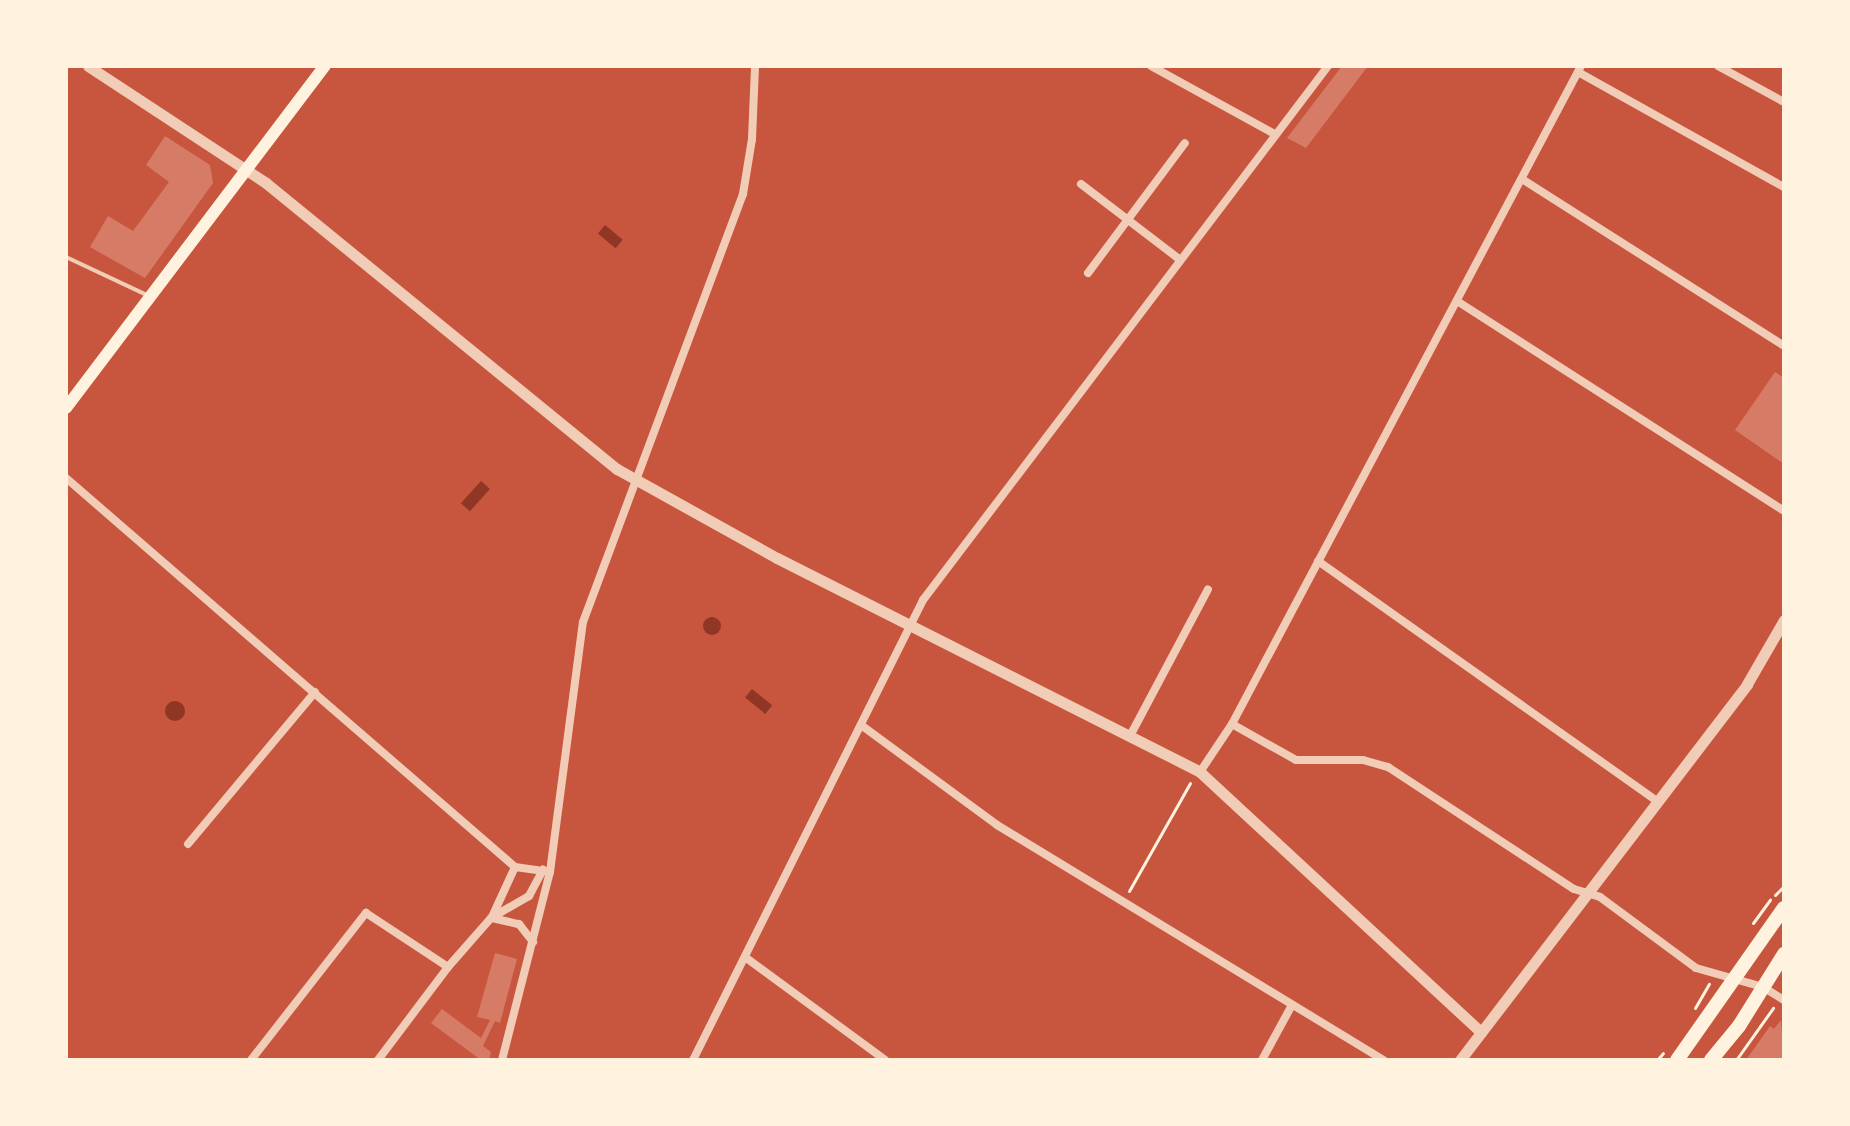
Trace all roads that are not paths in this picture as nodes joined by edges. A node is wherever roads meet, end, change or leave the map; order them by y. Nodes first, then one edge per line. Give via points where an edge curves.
1 (88, 66) edge
2 (325, 66) edge
3 (755, 66) edge
4 (1151, 66) edge
5 (1718, 66) edge
6 (1324, 67) edge
7 (1580, 69) edge
8 (1784, 102) edge
9 (1273, 133) junction
10 (1185, 143) dead end
11 (248, 170) junction
12 (1522, 179) junction
13 (1081, 184) dead end
14 (1784, 187) edge
15 (1128, 220) junction
16 (66, 257) edge
17 (1179, 259) junction
18 (1088, 273) dead end
19 (151, 297) junction
20 (1457, 301) junction
21 (1784, 346) edge
22 (66, 408) edge
23 (66, 478) edge
24 (637, 481) junction
25 (1784, 511) edge
26 (1318, 561) junction
27 (1208, 589) dead end
28 (1784, 620) edge
29 (910, 626) junction
30 (315, 692) junction
31 (1232, 724) junction
32 (861, 725) junction
33 (1130, 736) junction
34 (1196, 776) junction
35 (1658, 802) junction
36 (188, 844) dead end
37 (515, 867) junction
38 (546, 872) junction
39 (1589, 894) junction
40 (1784, 908) edge
41 (491, 918) junction
42 (533, 942) junction
43 (1784, 954) edge
44 (745, 957) junction
45 (448, 967) junction
46 (1732, 980) junction
47 (1763, 987) junction
48 (1782, 999) edge
49 (1292, 1005) junction
50 (1481, 1032) junction
51 (254, 1059) edge
52 (378, 1060) edge
53 (502, 1060) edge
54 (693, 1060) edge
55 (885, 1060) edge
56 (1262, 1060) edge
57 (1384, 1060) edge
58 (1460, 1060) edge
59 (1677, 1060) edge
60 (1711, 1060) edge

1 - 11 street
2 - 11 main road
3 - 24 street via 743,194
4 - 9 street
5 - 8 street
6 - 9 street
7 - 12 street
7 - 14 street
9 - 17 street
10 - 15 street
11 - 19 main road
11 - 24 street
12 - 20 street
12 - 21 street
13 - 15 street
15 - 17 street
15 - 18 street
16 - 19 lane
17 - 29 street via 923,600
19 - 22 main road
20 - 25 street
20 - 26 street
23 - 30 street
24 - 29 street
24 - 38 street via 583,622 572,732
26 - 31 street
26 - 35 street
27 - 33 street
28 - 35 street via 1747,684
29 - 32 street
29 - 33 street
30 - 36 street
30 - 37 street
31 - 34 street
31 - 39 street via 1296,760 1363,760 1403,775
32 - 44 street
32 - 49 street via 997,825
33 - 34 street
34 - 50 street
35 - 39 street
37 - 38 street
37 - 41 street
38 - 41 street via 529,896
38 - 42 street
39 - 46 street via 1696,968
39 - 50 street
40 - 46 main road
41 - 42 street via 519,924
41 - 45 street
42 - 53 street
43 - 47 main road
44 - 54 street
44 - 55 street
45 - 51 street via 366,913
45 - 52 street
46 - 47 street
46 - 59 main road
47 - 48 street
47 - 60 main road
49 - 56 street
49 - 57 street
50 - 58 street

